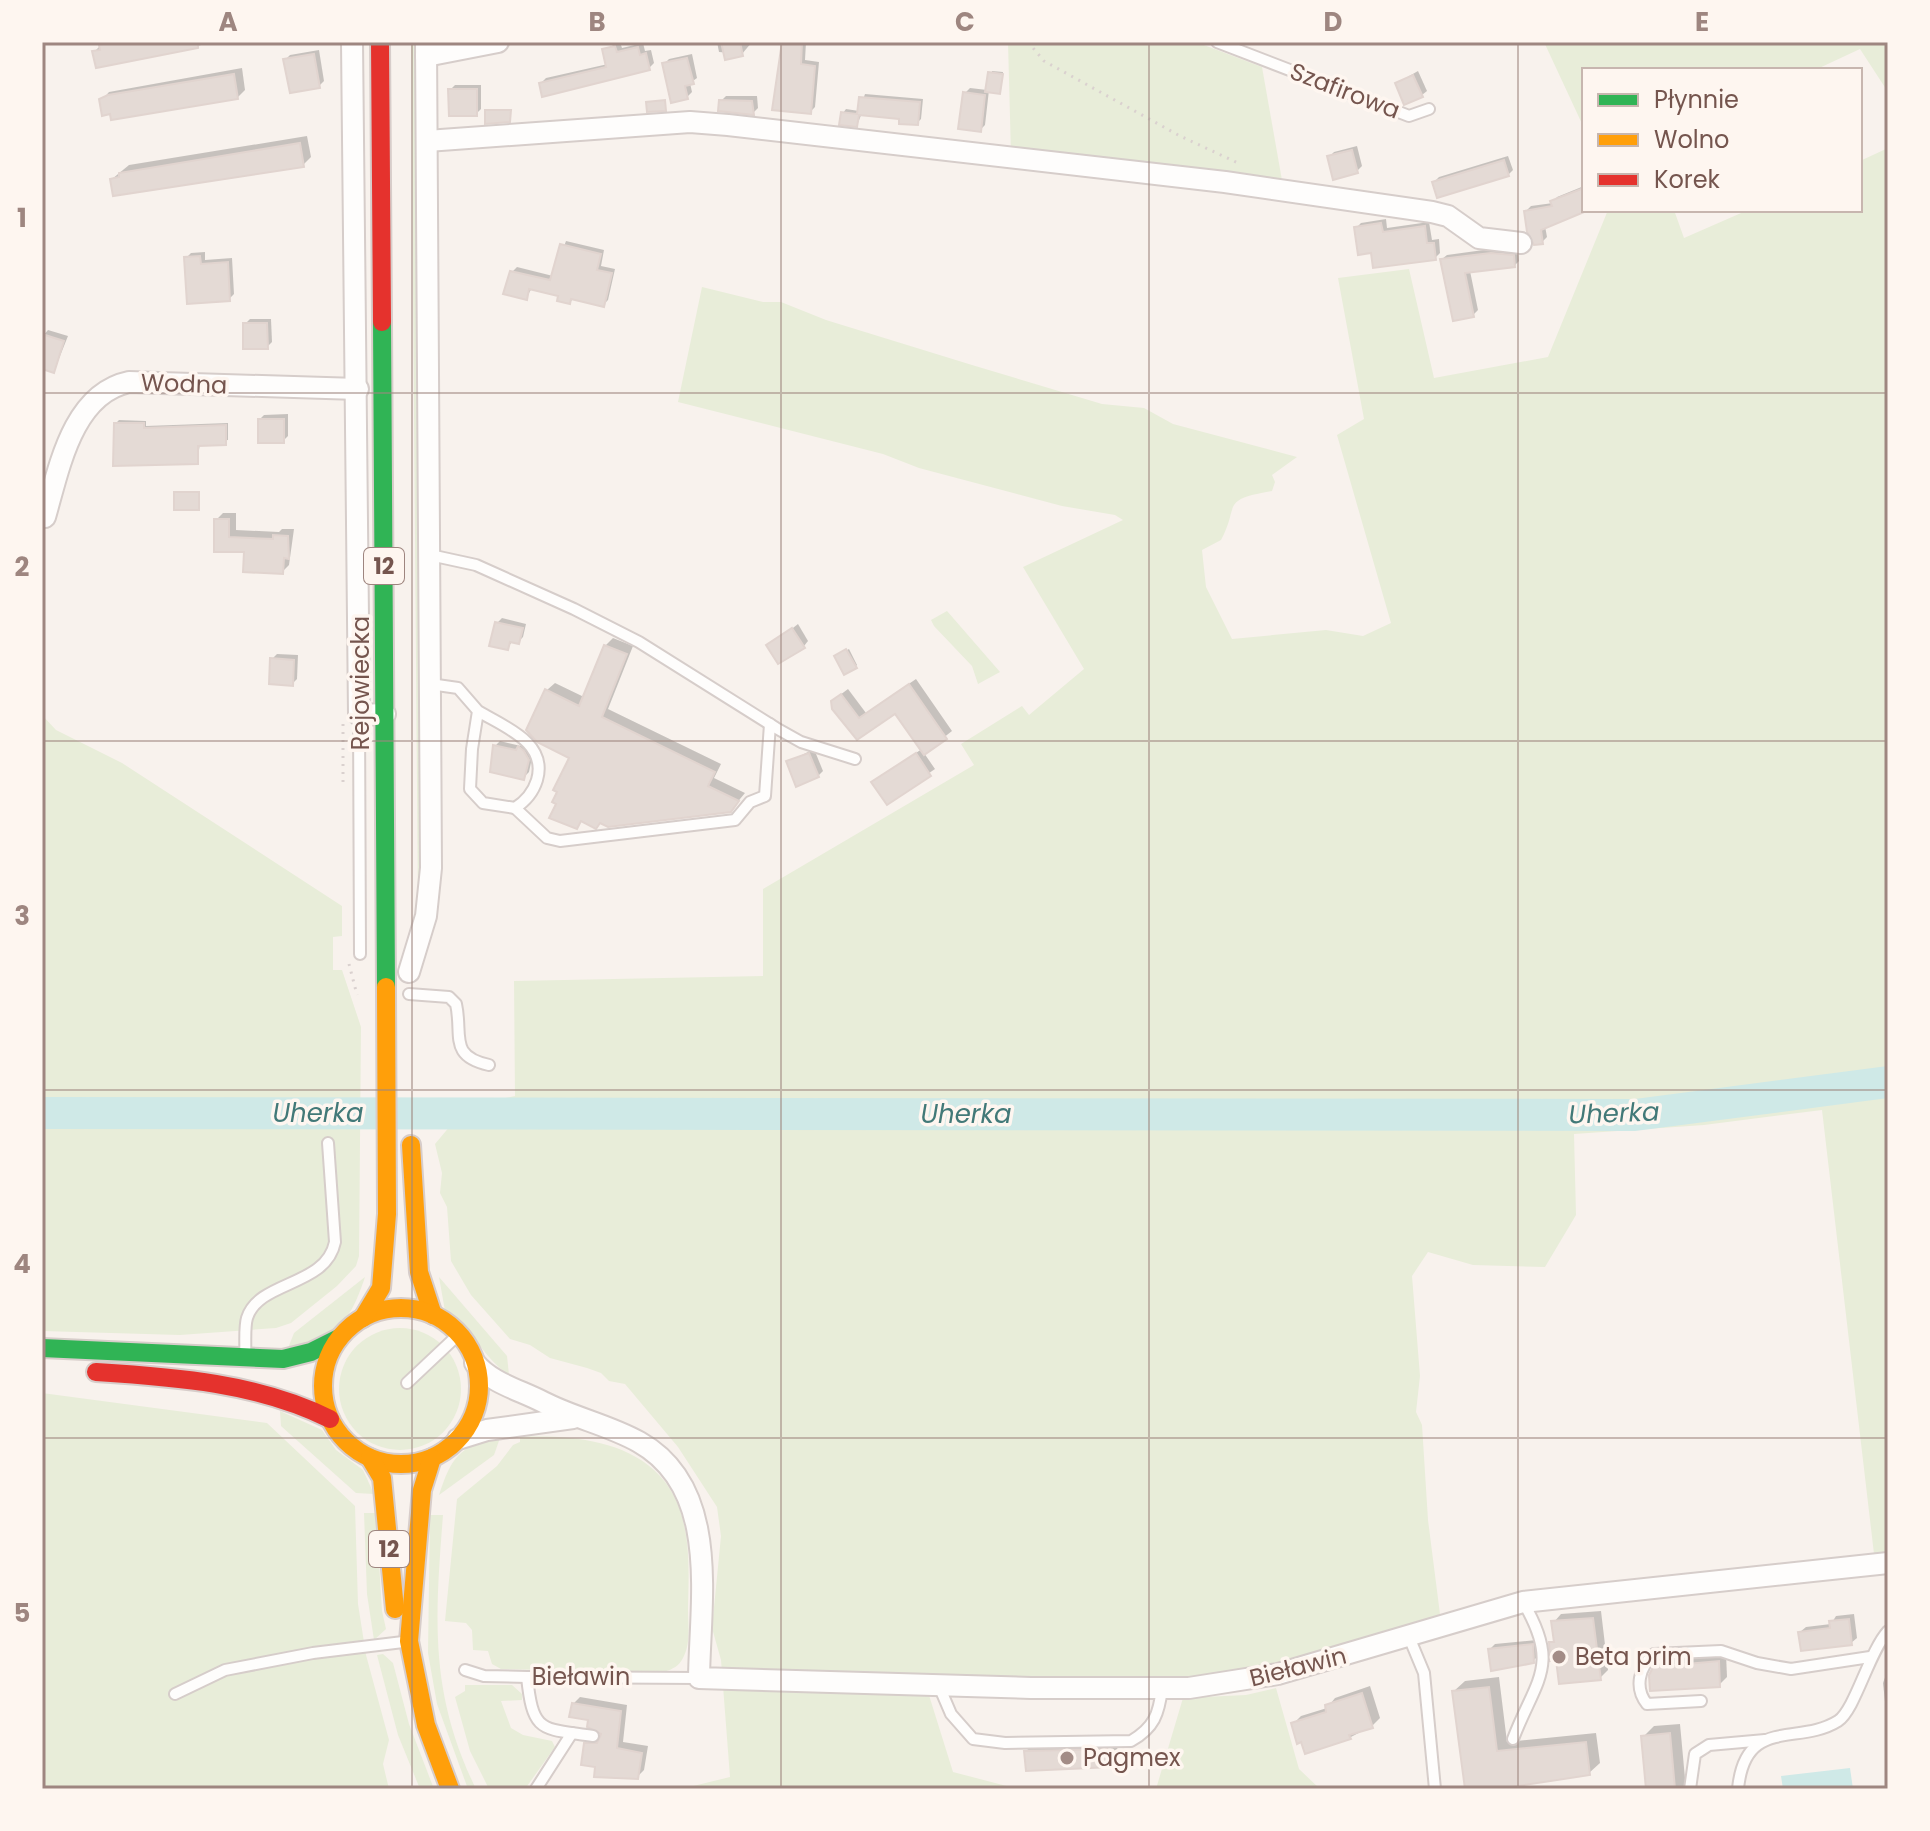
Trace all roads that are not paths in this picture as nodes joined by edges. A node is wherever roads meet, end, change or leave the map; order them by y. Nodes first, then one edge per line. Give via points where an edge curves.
1 (352, 42) edge
2 (380, 42) edge
3 (498, 42) edge
4 (1217, 42) edge
5 (426, 49) edge
6 (1429, 109) dead end
7 (427, 141) junction
8 (1521, 243) dead end
9 (358, 389) junction
10 (45, 517) dead end
11 (430, 555) junction
12 (430, 684) junction
13 (478, 711) junction
14 (385, 714) junction
15 (359, 715) junction
16 (770, 724) junction
17 (855, 759) dead end
18 (515, 808) junction
19 (408, 895) dead end
20 (360, 954) dead end
21 (409, 972) junction
22 (409, 1002) joint
23 (489, 1065) dead end
24 (410, 1133) dead end
25 (328, 1143) dead end
26 (433, 1315) junction
27 (363, 1318) junction
28 (459, 1334) junction
29 (339, 1338) junction
30 (42, 1348) edge
31 (245, 1358) junction
32 (475, 1363) junction
33 (77, 1371) dead end
34 (407, 1383) dead end
35 (573, 1418) junction
36 (330, 1419) junction
37 (458, 1439) junction
38 (370, 1458) junction
39 (432, 1458) junction
40 (1888, 1563) edge
41 (1523, 1602) junction
42 (1888, 1631) edge
43 (1409, 1637) junction
44 (409, 1641) junction
45 (1870, 1657) junction
46 (465, 1670) dead end
47 (527, 1677) junction
48 (699, 1678) junction
49 (939, 1686) junction
50 (1162, 1688) junction
51 (175, 1694) dead end
52 (1701, 1701) dead end
53 (572, 1733) junction
54 (593, 1736) dead end
55 (1513, 1739) dead end
56 (1765, 1740) junction
57 (450, 1789) edge
58 (536, 1789) edge
59 (1435, 1789) edge
60 (1690, 1789) edge
61 (1738, 1789) edge

1 - 9 street
2 - 14 main road, Rejowiecka / 12
3 - 5 street
4 - 6 lane, Szafirowa via 1409,116
5 - 7 street
7 - 8 street via 690,122 728,125 1432,212 1448,216 1479,238
7 - 11 street
9 - 10 street, Wodna via 129,382 110,386 65,446
9 - 15 street
11 - 12 street
11 - 16 lane via 476,565 639,642
12 - 13 lane via 458,688
12 - 21 street via 431,868 426,916
13 - 18 lane via 470,789 483,803
13 - 18 lane via 527,742 539,760 533,791
14 - 15 street
14 - 27 main road, Rejowiecka / 12 via 385,1272
15 - 20 lane
16 - 17 lane via 801,742
16 - 18 lane via 765,796 750,802 735,820 560,841 547,838
19 - 21 main road
21 - 22 main road
22 - 23 lane via 449,997 456,1004 462,1052
24 - 26 main road via 419,1272
25 - 31 lane via 332,1257 259,1302 247,1317
26 - 27 main road, 12 via 390,1309
26 - 28 main road, 12
27 - 29 main road, 12
28 - 32 main road, 12
28 - 34 lane
29 - 31 main road via 294,1357
29 - 36 main road, 12 via 324,1369
30 - 31 main road
32 - 35 street via 488,1376
32 - 37 main road, 12 via 478,1395
33 - 36 main road via 234,1389 289,1401
35 - 37 street
35 - 48 street via 630,1437 651,1450 671,1469 687,1496 700,1547
36 - 38 main road, 12 via 346,1442
37 - 39 main road, 12
38 - 39 main road, 12 via 401,1464
38 - 44 main road, 12 via 382,1478 391,1596
39 - 44 main road, 12 via 422,1490
40 - 41 street, Bieławin
41 - 43 street, Bieławin
41 - 55 lane via 1540,1630 1544,1661 1539,1686
42 - 45 lane
43 - 50 street, Bieławin via 1278,1674
43 - 59 lane via 1424,1673
44 - 51 lane via 225,1670
44 - 57 main road, 12 via 426,1725
45 - 52 lane via 1791,1669 1721,1651 1654,1654 1646,1661 1640,1688 1647,1704
45 - 56 lane via 1840,1720
46 - 47 lane, Bieławin
47 - 48 lane, Bieławin
47 - 53 lane via 532,1716 545,1729
48 - 49 street, Bieławin
49 - 50 street, Bieławin
49 - 50 lane via 951,1714 973,1739 1005,1743 1131,1741 1149,1731
53 - 54 lane
53 - 58 lane
56 - 60 lane via 1709,1745 1695,1754
56 - 61 lane via 1745,1758

